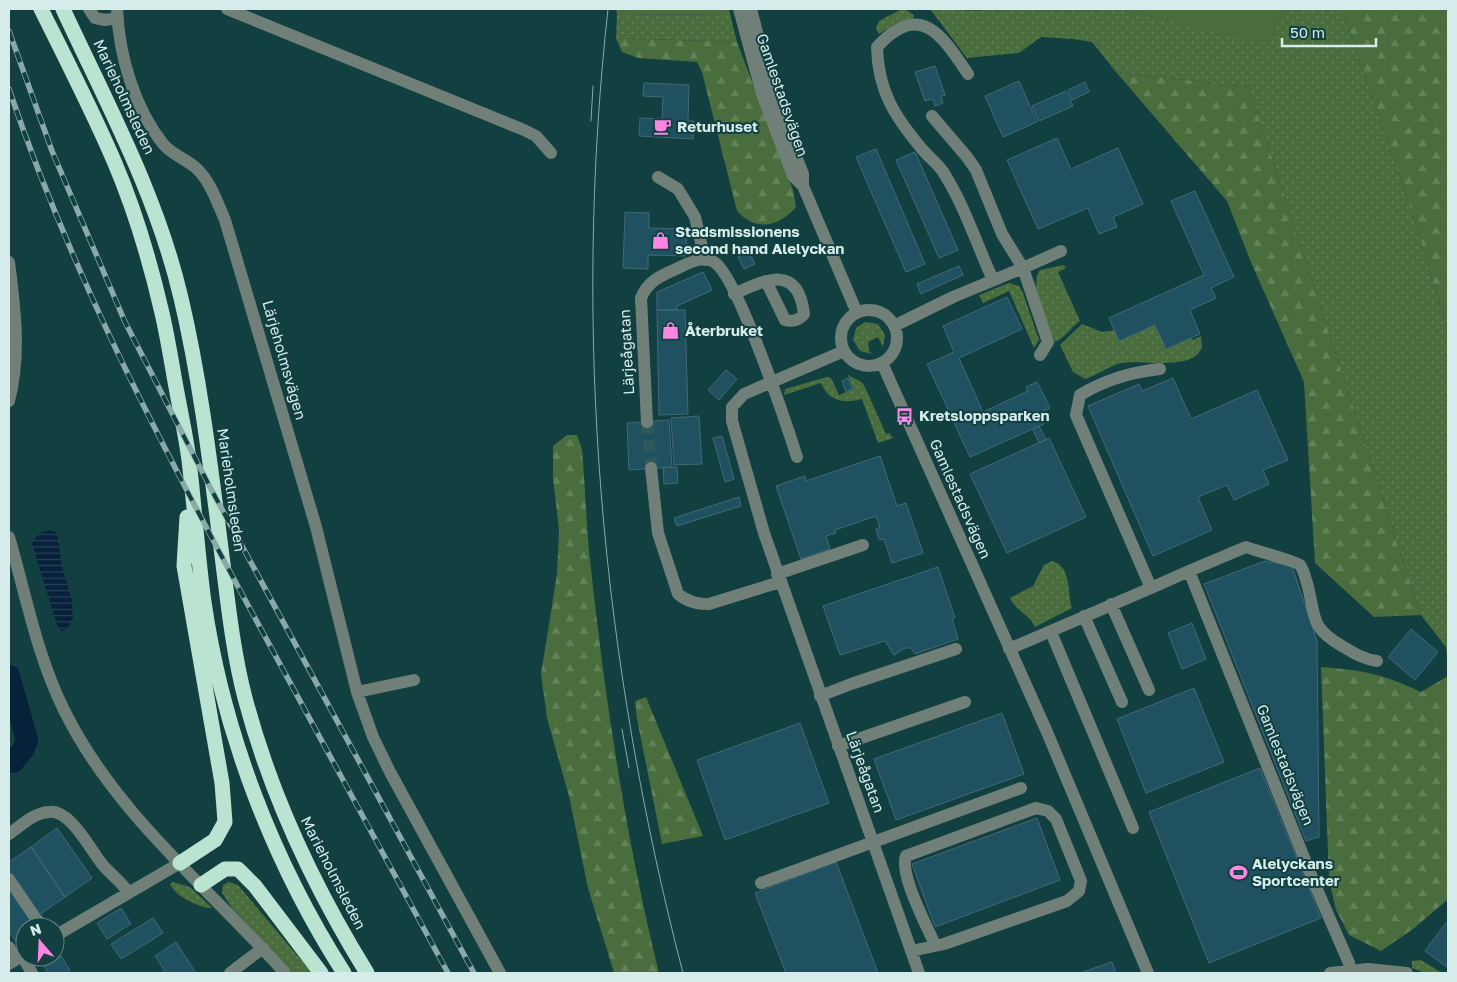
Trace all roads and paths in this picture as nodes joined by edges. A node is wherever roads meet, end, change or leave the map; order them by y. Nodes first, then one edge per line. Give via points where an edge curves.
1 (41, 9) edge
2 (63, 9) edge
3 (89, 9) edge
4 (227, 9) edge
5 (739, 9) edge
6 (751, 9) edge
7 (117, 14) edge
8 (968, 74) dead end
9 (932, 116) dead end
10 (550, 153) dead end
11 (658, 177) dead end
12 (803, 186) junction
13 (1061, 252) dead end
14 (705, 260) junction
15 (9, 262) edge
16 (1023, 268) junction
17 (993, 280) junction
18 (766, 281) dead end
19 (734, 294) junction
20 (857, 313) junction
21 (894, 326) junction
22 (844, 351) junction
23 (1040, 355) dead end
24 (882, 363) junction
25 (1160, 368) dead end
26 (772, 380) junction
27 (9, 401) edge
28 (647, 422) tunnel mouth
29 (798, 457) dead end
30 (190, 466) junction
31 (650, 468) tunnel mouth
32 (9, 537) edge
33 (863, 545) dead end
34 (1189, 570) junction
35 (779, 578) junction
36 (1151, 588) junction
37 (1111, 604) junction
38 (1084, 616) junction
39 (1051, 632) junction
40 (956, 649) dead end
41 (1009, 649) junction
42 (1377, 661) dead end
43 (414, 680) dead end
44 (1149, 690) dead end
45 (357, 692) junction
46 (820, 696) junction
47 (965, 702) dead end
48 (1122, 702) dead end
49 (838, 746) junction
50 (1021, 788) dead end
51 (1133, 828) dead end
52 (9, 834) edge
53 (872, 841) junction
54 (180, 863) junction
55 (9, 879) edge
56 (761, 883) dead end
57 (201, 885) junction
58 (128, 892) junction
59 (35, 917) edge
60 (65, 930) edge
61 (935, 944) junction
62 (9, 947) edge
63 (262, 948) junction
64 (911, 951) junction
65 (15, 960) edge
66 (1350, 971) junction
67 (230, 973) edge
68 (285, 973) edge
69 (321, 973) edge
70 (344, 973) edge
71 (367, 973) edge
72 (500, 973) edge
73 (919, 973) edge
74 (1148, 973) edge
75 (1330, 973) edge
76 (1406, 973) edge

1 - 30 highway via 115,163 140,231 163,314
2 - 71 highway, Marieholmsleden via 146,186 168,248 199,387 234,647 257,739 285,817 316,886
3 - 7 street via 95,18 105,20
4 - 10 street via 524,130 536,136
5 - 12 street, Gamlestadsvägen via 776,134 793,176
6 - 12 street, Gamlestadsvägen via 776,102 803,174
7 - 45 street, Lärjeholmsvägen via 118,37 126,68 156,134 166,147 205,177 225,220 316,528
8 - 17 street via 931,26 917,22 901,25 877,47 883,89 893,111 944,174
9 - 16 street via 976,170 994,216
11 - 14 street via 678,189 695,218
12 - 20 street, Gamlestadsvägen
13 - 16 street
14 - 19 street via 718,265
14 - 28 street, Lärjeågatan via 691,262 658,277 647,286 641,298
15 - 27 street via 16,344
16 - 17 street
16 - 23 street via 1048,342
17 - 21 street
18 - 19 street
19 - 26 street
20 - 21 street via 876,312
20 - 22 street via 842,329
21 - 24 street via 895,347
22 - 24 street via 852,361 862,365
22 - 26 street, Lärjeågatan
24 - 41 street, Gamlestadsvägen
25 - 36 street via 1138,371 1080,395 1076,415
26 - 29 street
26 - 35 street, Lärjeågatan via 744,394 732,408 732,414
30 - 54 highway via 184,566 222,783 225,822 215,840
30 - 70 highway via 204,603 230,720 254,793 279,853
31 - 35 street via 654,518 678,594 691,602 709,604
32 - 54 street via 30,620 64,710 106,778
33 - 35 street
34 - 36 street
34 - 42 street via 1246,547 1292,560 1300,565 1303,572 1312,609 1324,636 1365,660
34 - 66 street, Gamlestadsvägen
35 - 46 street, Lärjeågatan
36 - 37 street
37 - 38 street
37 - 44 street
38 - 39 street
38 - 48 street
39 - 41 street
39 - 51 street
40 - 46 street
41 - 74 street, Gamlestadsvägen
43 - 45 street
45 - 72 street, Lärjeholmsvägen via 386,763
46 - 49 street, Lärjeågatan
47 - 49 street
49 - 53 street, Lärjeågatan
50 - 53 street
52 - 58 street via 34,816 50,811 63,816
53 - 56 street
53 - 64 street, Lärjeågatan
54 - 57 street
54 - 58 street
55 - 59 street
57 - 63 street
57 - 69 highway via 225,869 238,869 255,886
58 - 60 street
61 - 61 street via 944,944 1067,901 1078,891 1082,881 1056,820 1048,811 1036,808 906,856 904,864 916,901
61 - 64 street
62 - 65 street
63 - 67 street
63 - 68 street
64 - 73 street, Lärjeågatan
66 - 75 street
66 - 76 street via 1368,969

